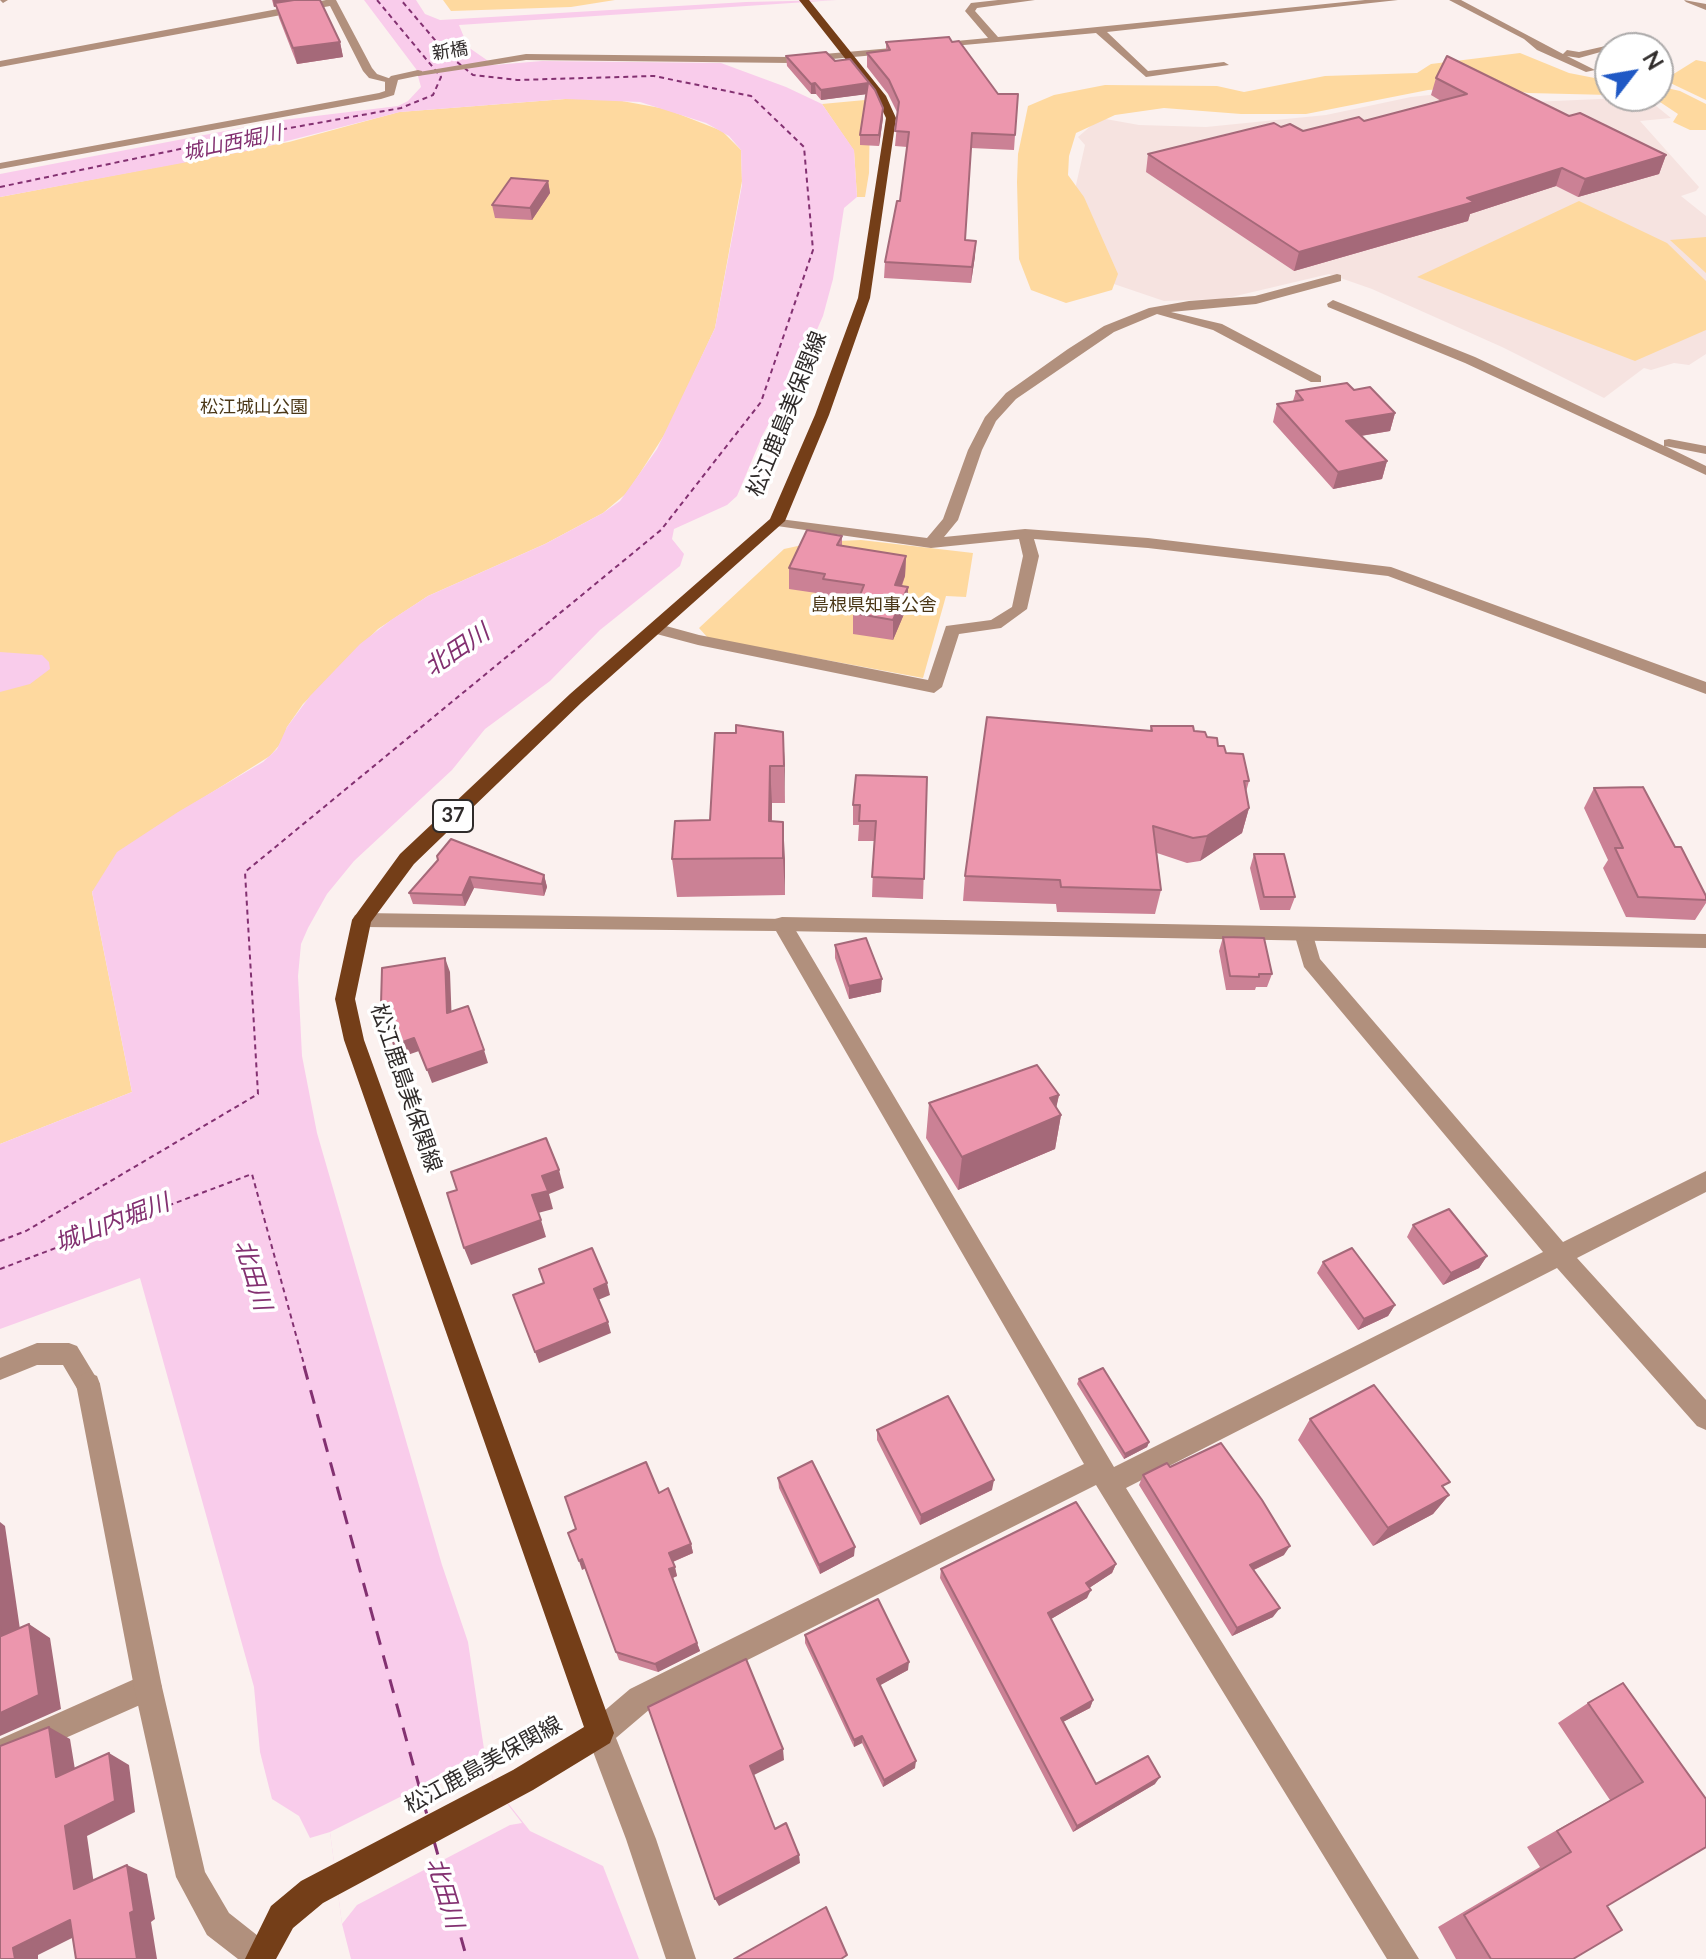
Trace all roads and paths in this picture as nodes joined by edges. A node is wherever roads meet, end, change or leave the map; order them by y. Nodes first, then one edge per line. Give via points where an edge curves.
1 (1030, 0) edge
2 (1393, 0) edge
3 (1454, 0) edge
4 (1689, 0) edge
5 (332, 2) edge
6 (807, 3) edge
7 (1706, 7) edge
8 (1099, 30) junction
9 (995, 40) junction
10 (1589, 46) dead end
11 (919, 48) edge
12 (903, 49) edge
13 (1594, 52) edge
14 (1564, 54) junction
15 (849, 55) junction
16 (0, 64) edge
17 (1224, 65) dead end
18 (1590, 70) dead end
19 (390, 82) junction
20 (0, 166) edge
21 (1337, 278) dead end
22 (1333, 304) dead end
23 (1154, 311) junction
24 (1316, 379) dead end
25 (1625, 420) dead end
26 (1669, 443) junction
27 (1706, 450) edge
28 (1706, 461) edge
29 (1706, 471) edge
30 (777, 521) junction
31 (1025, 534) junction
32 (931, 543) junction
33 (655, 628) junction
34 (1706, 688) edge
35 (362, 920) junction
36 (782, 924) junction
37 (1304, 933) junction
38 (1706, 941) edge
39 (1706, 1181) edge
40 (1560, 1252) junction
41 (0, 1369) edge
42 (1706, 1418) edge
43 (1105, 1476) junction
44 (148, 1687) junction
45 (600, 1733) junction
46 (0, 1753) edge
47 (260, 1958) edge
48 (681, 1959) edge
49 (1404, 1959) edge

1 - 9 street via 974,5 970,11
2 - 8 street
3 - 14 street via 1541,48
4 - 7 street
5 - 16 street
5 - 19 street via 367,69
6 - 15 main road, 松江鹿島美保関線 / 37
8 - 9 street
8 - 17 street via 1146,74
9 - 11 street
10 - 14 street
12 - 15 street, 新橋
13 - 14 street
14 - 18 street
15 - 19 street, 新橋 via 790,60 526,57 405,75
15 - 30 main road, 松江鹿島美保関線 / 37 via 891,118 864,298
19 - 20 street, 新橋 via 390,93 381,96
21 - 23 street via 1240,303
22 - 29 street via 1470,360
23 - 24 street via 1217,327
23 - 32 street via 1109,329 1011,396 990,420 950,520
25 - 26 street
26 - 27 street
26 - 28 street
30 - 32 street
30 - 33 main road, 松江鹿島美保関線 / 37
31 - 32 street
31 - 33 street via 1031,556 1022,603 995,624 952,630 934,687
31 - 34 street via 1391,572
33 - 35 main road, 松江鹿島美保関線 / 37 via 407,859
35 - 36 street
35 - 45 main road, 松江鹿島美保関線 / 37 via 345,999 354,1040
36 - 37 street
36 - 43 street
37 - 38 street
37 - 40 street via 1311,962
39 - 40 street
40 - 42 street
40 - 43 street
41 - 44 street via 37,1354 69,1354 88,1384
43 - 45 street via 640,1699
43 - 49 street
44 - 46 street
44 - 47 street via 191,1877 218,1924
45 - 47 main road, 松江鹿島美保関線 via 312,1892 282,1917
45 - 48 street

